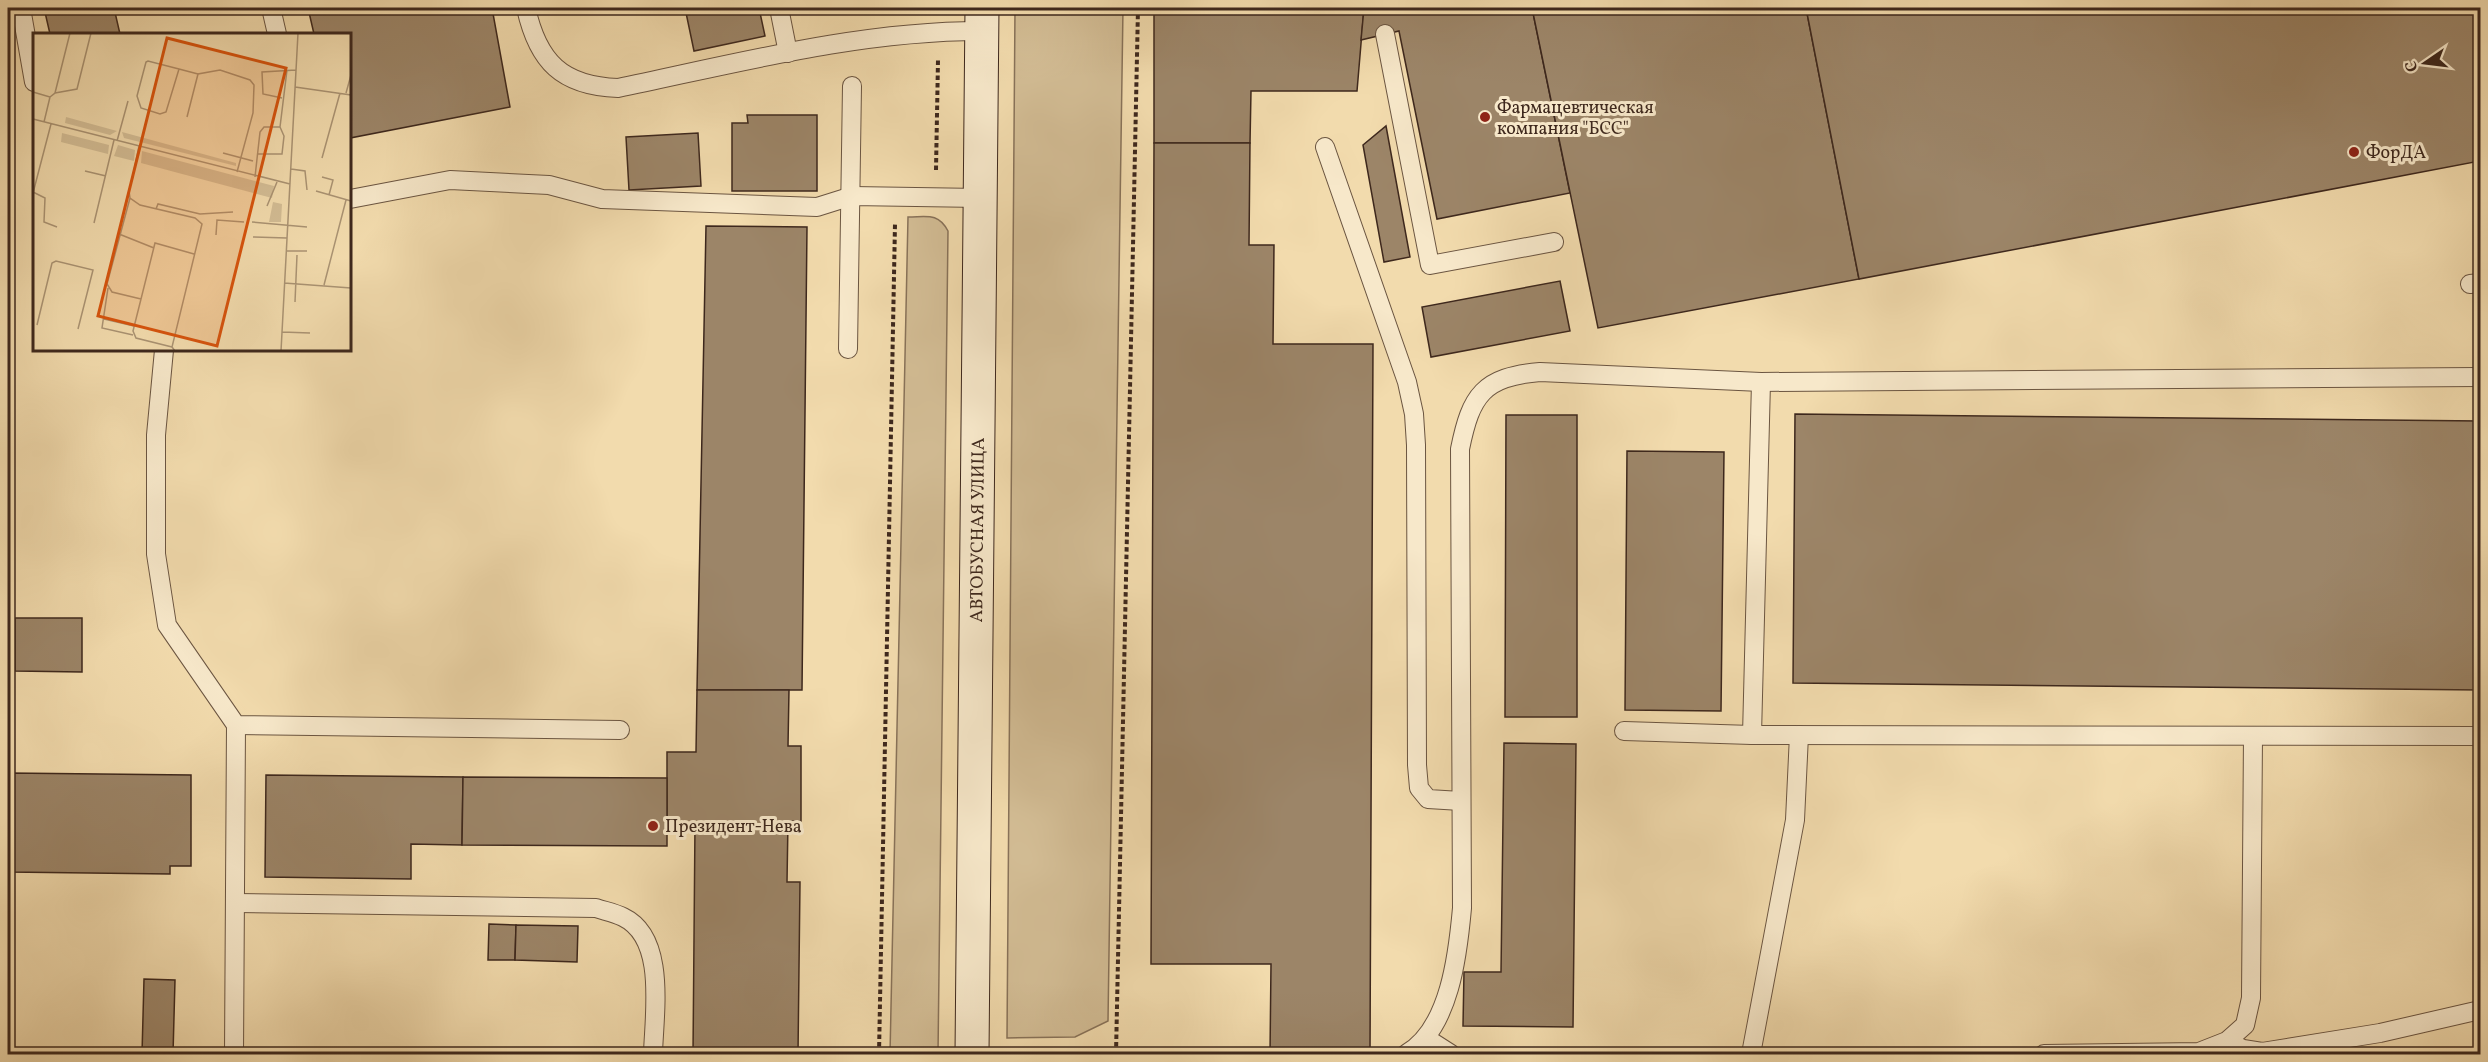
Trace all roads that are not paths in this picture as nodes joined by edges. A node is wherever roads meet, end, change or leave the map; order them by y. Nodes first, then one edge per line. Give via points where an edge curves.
1 (21, 8) edge
2 (271, 8) edge
3 (526, 8) edge
4 (779, 8) edge
5 (981, 19) edge
6 (277, 33) edge
7 (1385, 34) dead end
8 (788, 53) junction
9 (33, 76) edge
10 (852, 86) dead end
11 (1325, 147) dead end
12 (852, 196) junction
13 (980, 198) junction
14 (351, 199) edge
15 (1554, 242) dead end
16 (848, 349) dead end
17 (164, 351) edge
18 (2481, 377) edge
19 (1761, 382) junction
20 (236, 725) junction
21 (620, 730) dead end
22 (1624, 731) dead end
23 (1752, 735) junction
24 (1799, 735) junction
25 (2253, 736) junction
26 (2481, 736) edge
27 (1461, 801) junction
28 (235, 903) junction
29 (2481, 1010) edge
30 (1426, 1038) junction
31 (2227, 1041) junction
32 (234, 1054) edge
33 (653, 1054) edge
34 (972, 1054) edge
35 (1406, 1054) edge
36 (1451, 1054) edge
37 (1751, 1054) edge
38 (2044, 1054) edge

1 - 9 lane
2 - 6 lane
3 - 8 lane via 545,57 566,76 593,87 618,88
4 - 8 lane
5 - 8 lane via 938,31
5 - 13 street, АВТОБУСНАЯ УЛИЦА
7 - 15 lane via 1430,265
10 - 12 lane
11 - 27 lane via 1407,382 1414,414 1419,788 1428,799
12 - 13 lane
12 - 14 lane via 817,207 619,200 549,185 450,180
12 - 16 lane
13 - 34 street, АВТОБУСНАЯ УЛИЦА
17 - 20 lane via 156,435 156,554 167,625
18 - 19 lane
19 - 23 lane
19 - 27 lane via 1540,372 1514,374 1492,382 1475,400 1465,422 1460,449
20 - 21 lane
20 - 28 lane
22 - 23 lane
23 - 24 lane
24 - 25 lane
24 - 37 lane via 1795,820
25 - 26 lane
25 - 31 lane via 2252,998 2245,1025
27 - 30 lane via 1459,944 1447,993
28 - 32 lane
28 - 33 lane via 596,908 624,917 646,937 655,968
29 - 31 lane via 2380,1033 2262,1052
30 - 35 lane
30 - 36 lane
31 - 38 lane via 2199,1052

